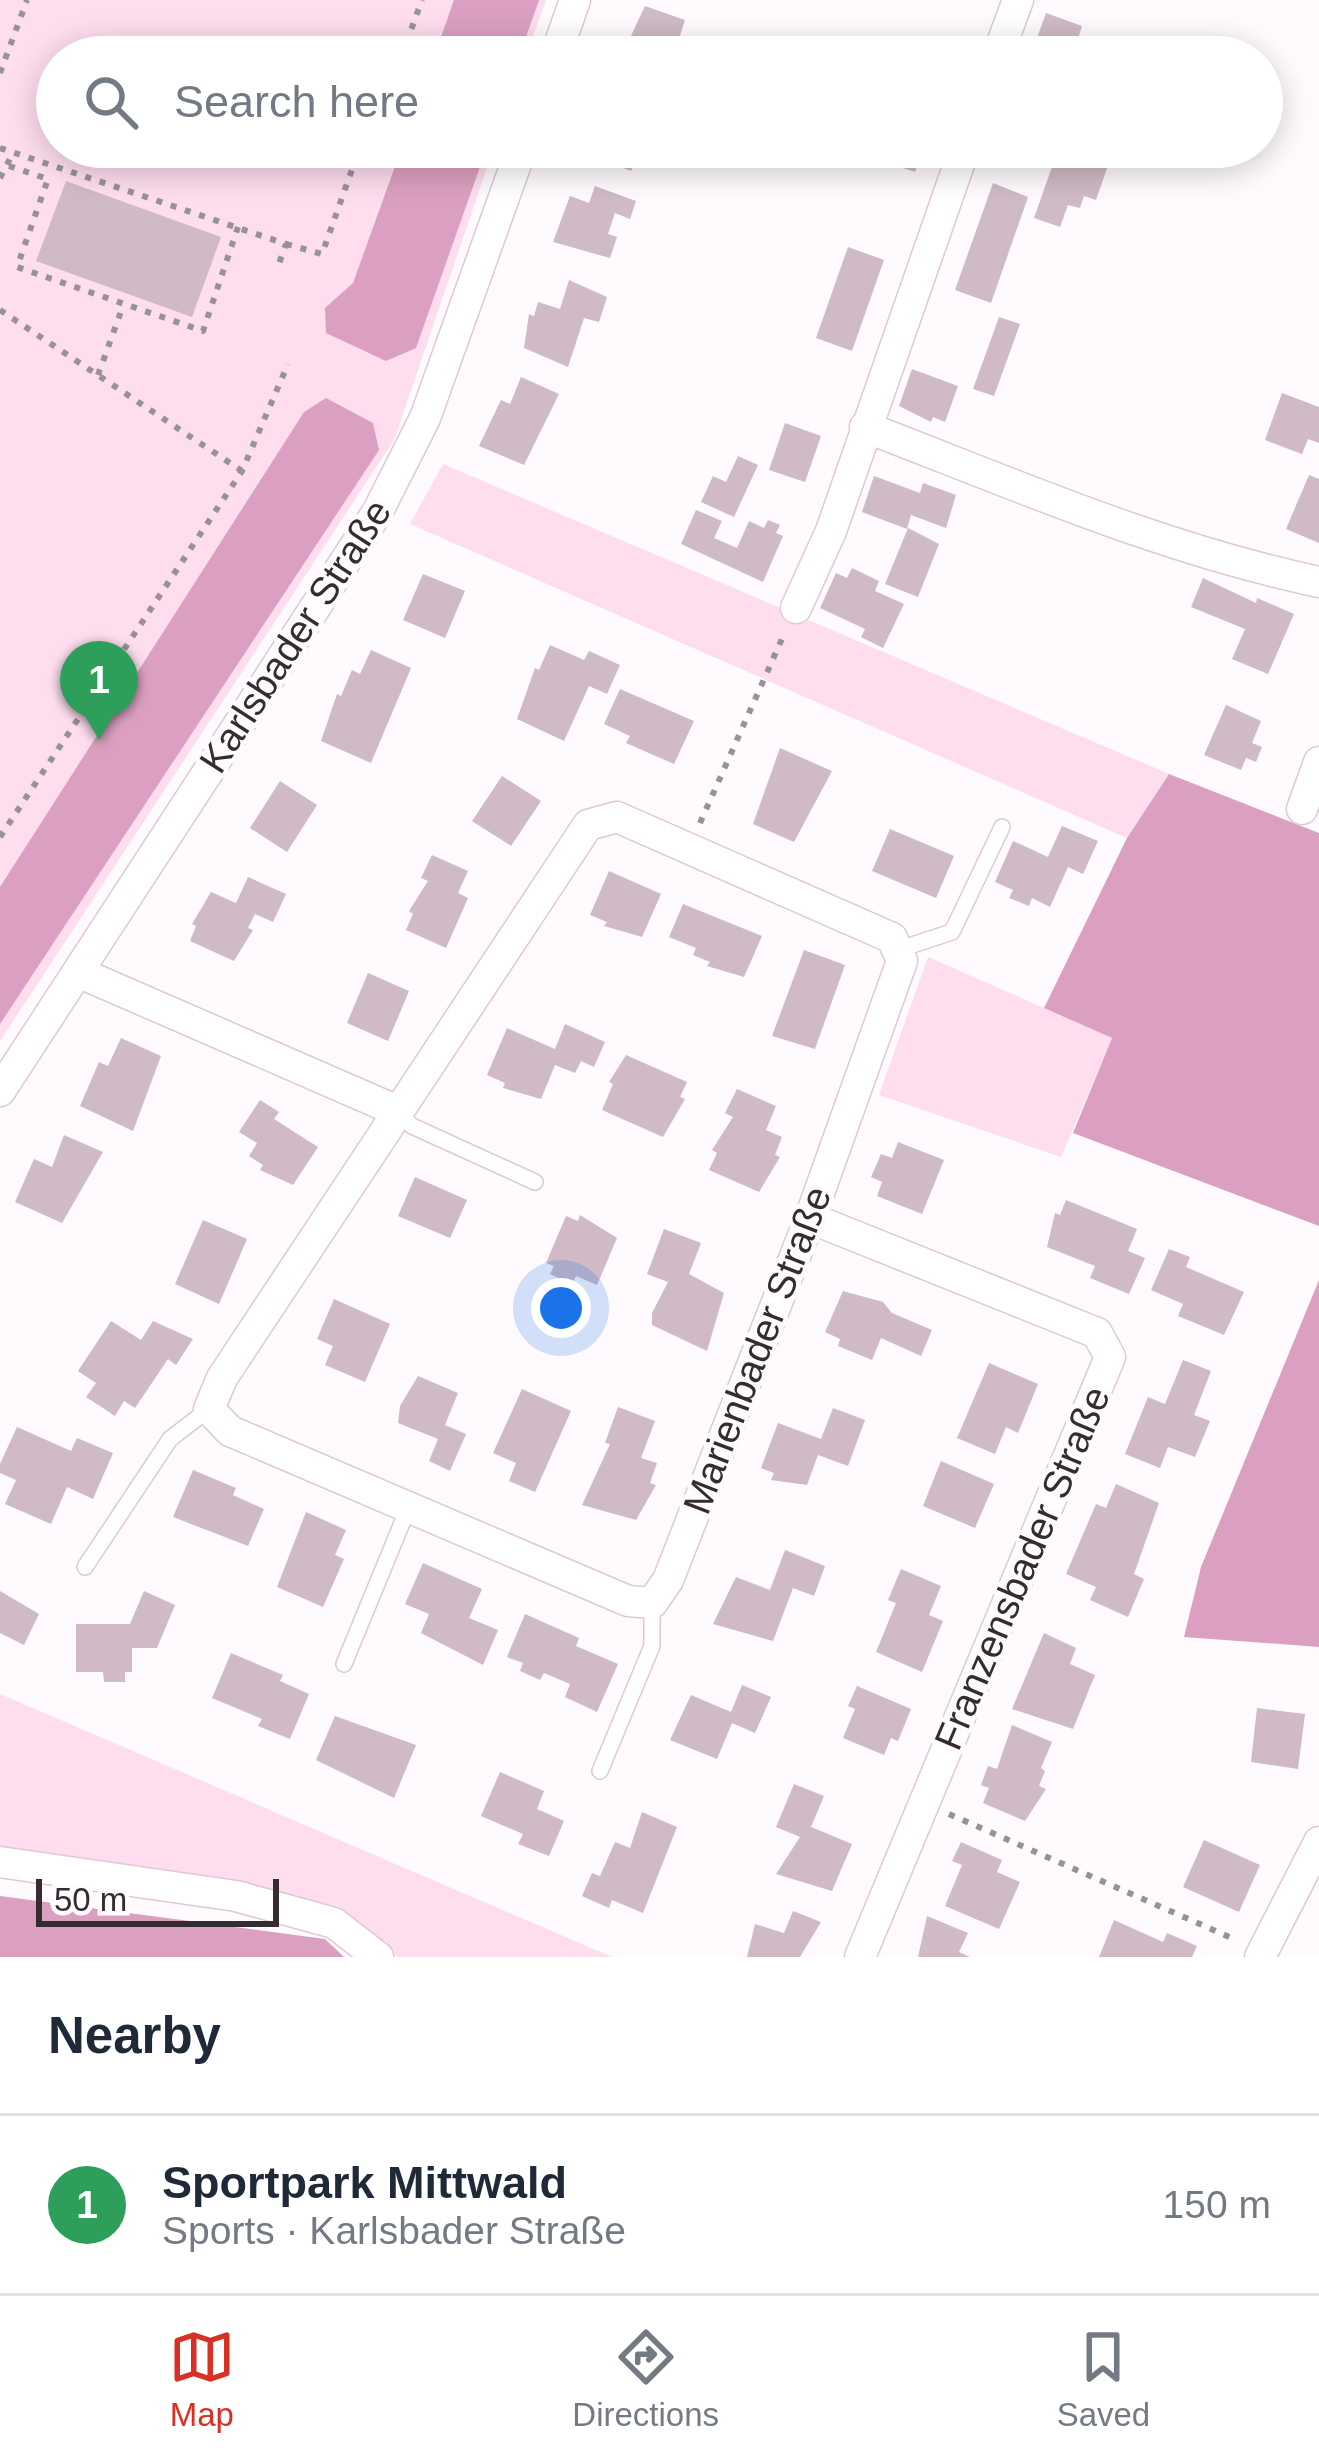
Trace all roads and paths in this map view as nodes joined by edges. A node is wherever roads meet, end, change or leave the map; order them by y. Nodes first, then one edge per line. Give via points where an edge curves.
1 (27, 0) edge
2 (422, 0) edge
3 (575, 0) edge
4 (1018, 0) edge
5 (409, 36) edge
6 (562, 36) edge
7 (1005, 36) edge
8 (0, 74) edge
9 (0, 148) edge
10 (13, 153) junction
11 (36, 161) edge
12 (9, 166) junction
13 (59, 168) edge
14 (353, 168) edge
15 (514, 168) edge
16 (958, 168) edge
17 (0, 178) edge
18 (238, 227) junction
19 (286, 244) junction
20 (277, 269) dead end
21 (124, 304) junction
22 (0, 310) edge
23 (288, 364) dead end
24 (98, 375) junction
25 (865, 427) junction
26 (242, 472) junction
27 (1319, 582) edge
28 (796, 608) joint
29 (1319, 762) edge
30 (1302, 809) dead end
31 (1002, 826) dead end
32 (0, 837) edge
33 (688, 848) junction
34 (897, 950) junction
35 (78, 972) junction
36 (0, 1091) edge
37 (395, 1110) junction
38 (535, 1182) dead end
39 (810, 1218) junction
40 (209, 1409) junction
41 (410, 1506) junction
42 (86, 1568) dead end
43 (652, 1603) junction
44 (344, 1664) dead end
45 (600, 1771) dead end
46 (924, 1803) junction
47 (1319, 1842) edge
48 (0, 1862) edge
49 (1253, 1950) edge
50 (378, 1957) edge
51 (860, 1957) edge

1 - 8 path
2 - 5 path
3 - 6 street
4 - 7 street
9 - 10 path
10 - 11 path
10 - 12 path
12 - 17 path
12 - 21 path via 48,178 17,267
13 - 18 path
14 - 19 path via 322,254
15 - 35 street, Karlsbader Straße via 396,478
16 - 25 street
18 - 19 path
18 - 21 path via 203,331
19 - 20 path
21 - 24 path
22 - 24 path
23 - 26 path
24 - 26 path
25 - 27 street via 1132,529
25 - 28 street
26 - 32 path
28 - 33 path
29 - 30 street
31 - 34 lane via 952,932
33 - 34 street via 892,938
33 - 37 street via 617,817 588,825
34 - 39 street, Marienbader Straße via 902,961
35 - 36 street, Karlsbader Straße
35 - 37 street
37 - 38 lane via 412,1126
37 - 40 street
39 - 43 street, Marienbader Straße via 668,1580
39 - 46 street, Franzensbader Straße via 1097,1333 1110,1357
40 - 41 street via 230,1431
40 - 42 lane via 170,1439
41 - 43 street via 628,1601
41 - 44 lane
43 - 45 lane via 652,1646
46 - 49 path
46 - 51 street, Franzensbader Straße
47 - 49 street
48 - 50 street via 236,1896 334,1924

